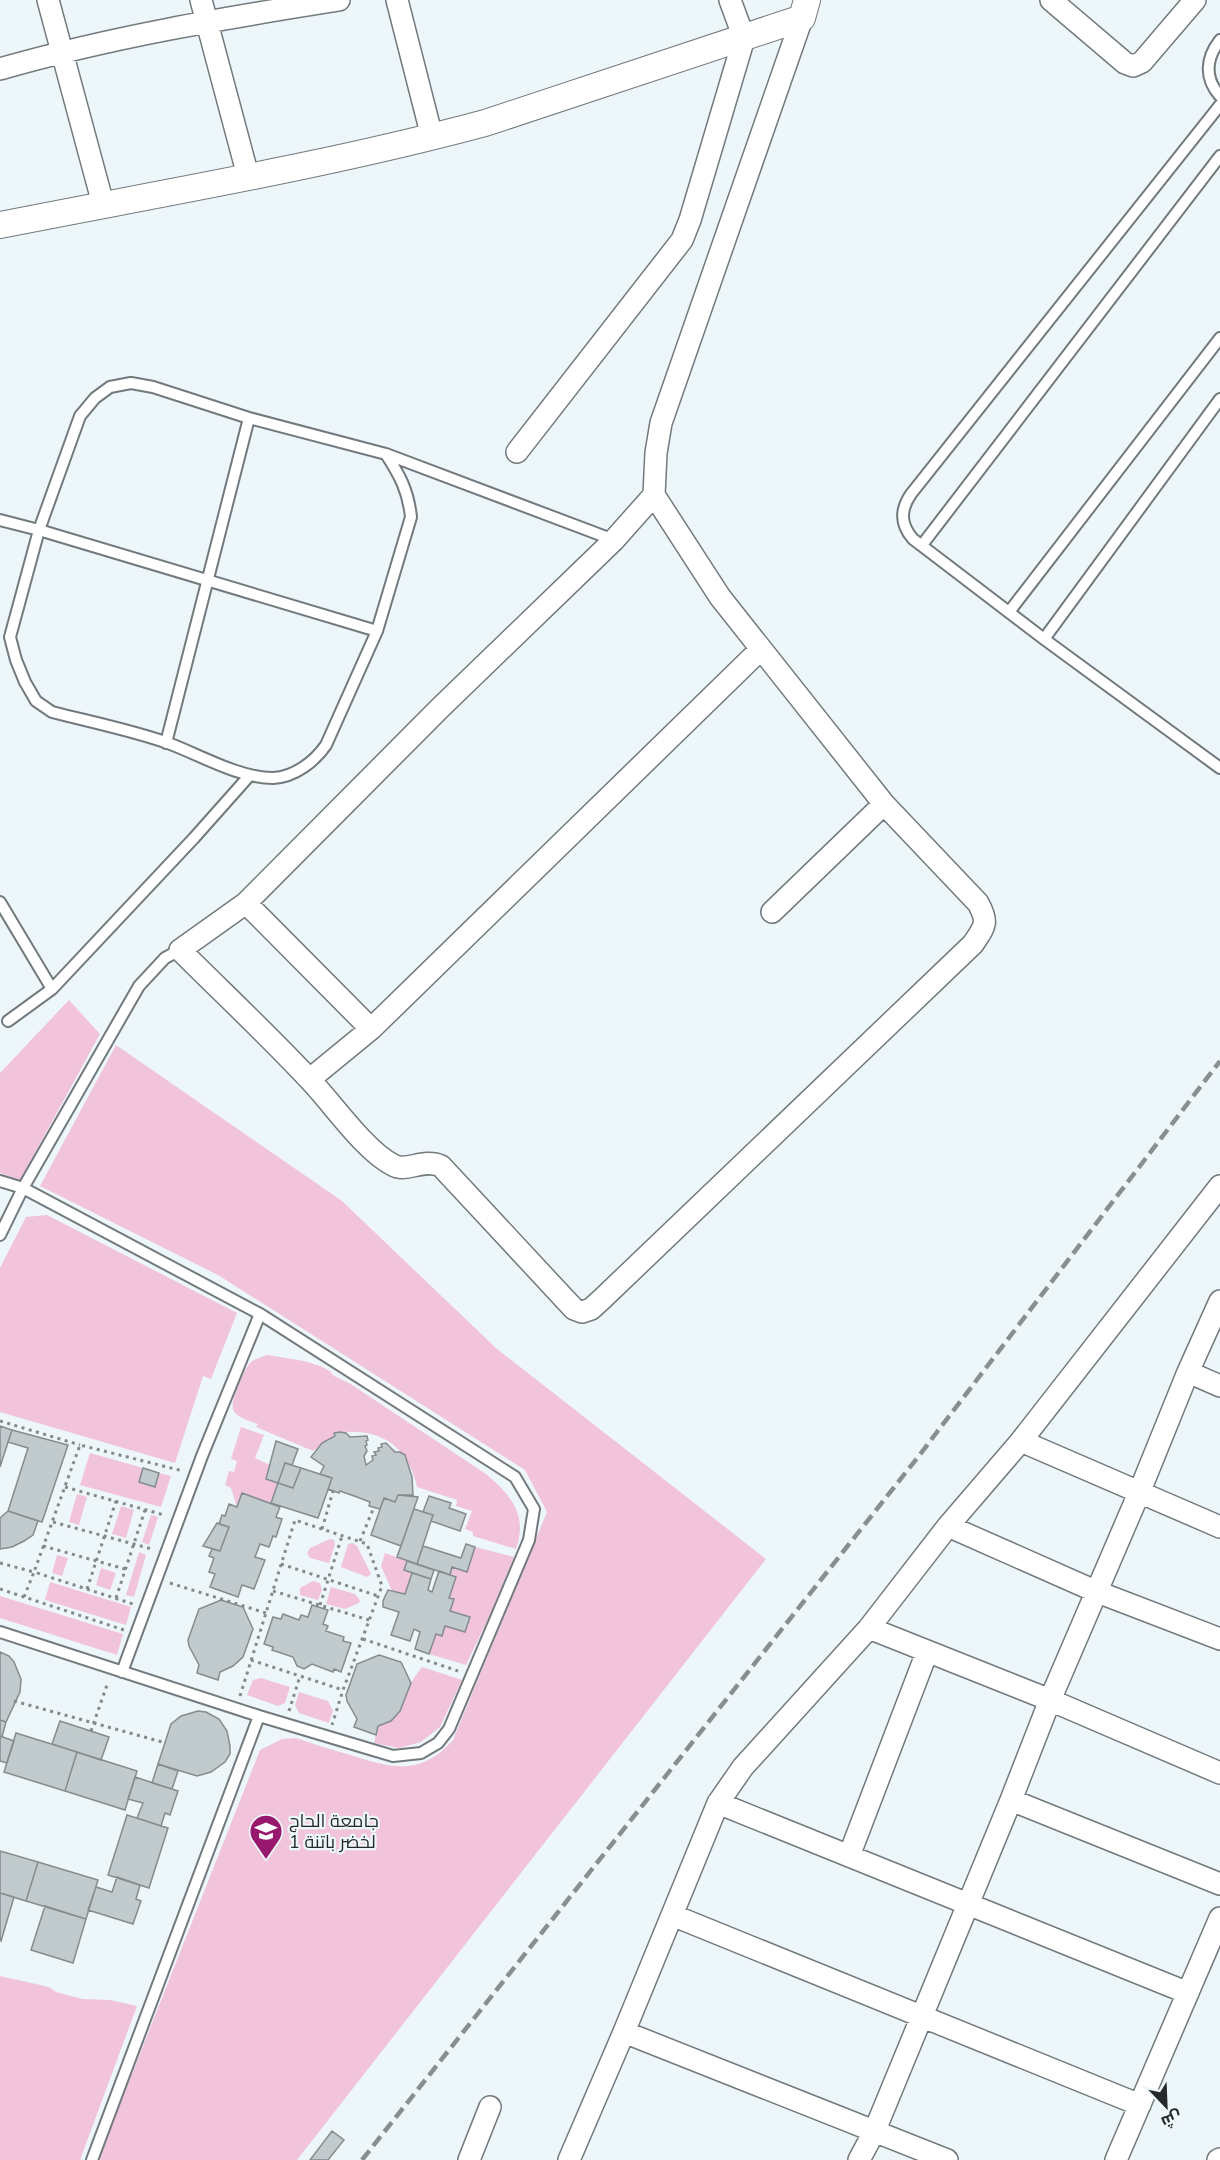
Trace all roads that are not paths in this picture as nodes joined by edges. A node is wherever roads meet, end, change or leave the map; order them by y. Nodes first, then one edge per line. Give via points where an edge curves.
1 (48, 0) edge
2 (201, 0) edge
3 (339, 0) edge
4 (397, 0) edge
5 (730, 0) edge
6 (1051, 0) edge
7 (1195, 0) edge
8 (805, 9) edge
9 (206, 21) junction
10 (744, 38) junction
11 (1220, 40) edge
12 (62, 51) junction
13 (0, 69) edge
14 (1220, 96) edge
15 (1220, 105) edge
16 (432, 137) junction
17 (1220, 156) edge
18 (248, 176) junction
19 (103, 204) junction
20 (0, 225) edge
21 (1220, 338) edge
22 (1220, 399) edge
23 (249, 418) junction
24 (517, 452) dead end
25 (386, 454) junction
26 (654, 495) junction
27 (0, 520) edge
28 (39, 530) junction
29 (614, 540) junction
30 (922, 545) junction
31 (207, 579) junction
32 (1010, 612) junction
33 (377, 631) junction
34 (1044, 639) junction
35 (761, 649) junction
36 (166, 743) junction
37 (1220, 768) edge
38 (250, 775) junction
39 (884, 804) junction
40 (0, 902) edge
41 (246, 903) junction
42 (772, 912) dead end
43 (180, 950) junction
44 (52, 989) junction
45 (8, 1021) dead end
46 (371, 1029) junction
47 (310, 1079) junction
48 (0, 1181) edge
49 (1220, 1186) edge
50 (23, 1188) junction
51 (0, 1235) edge
52 (1220, 1300) edge
53 (260, 1314) junction
54 (1188, 1372) junction
55 (1220, 1386) edge
56 (1021, 1442) junction
57 (1139, 1493) junction
58 (948, 1526) junction
59 (1220, 1527) edge
60 (1095, 1591) junction
61 (869, 1628) junction
62 (0, 1632) edge
63 (1220, 1639) edge
64 (927, 1652) junction
65 (117, 1671) junction
66 (1050, 1700) junction
67 (259, 1716) junction
68 (1220, 1773) edge
69 (1011, 1800) junction
70 (718, 1803) junction
71 (849, 1856) junction
72 (1220, 1884) edge
73 (968, 1904) junction
74 (672, 1915) junction
75 (1220, 1918) edge
76 (1188, 1993) junction
77 (922, 2016) junction
78 (624, 2032) junction
79 (1140, 2105) junction
80 (490, 2107) dead end
81 (875, 2130) junction
82 (92, 2160) edge
83 (469, 2160) edge
84 (569, 2160) edge
85 (859, 2160) edge
86 (947, 2160) edge
87 (1116, 2160) edge

1 - 12 street
2 - 9 street
3 - 9 street
4 - 16 street
5 - 10 street
6 - 7 street via 1133,66 1142,62
8 - 10 street
8 - 26 street via 661,423
9 - 12 street
9 - 18 street
10 - 16 street
10 - 24 street via 682,240
11 - 14 lane via 1211,54 1208,71
12 - 13 street
12 - 19 street
15 - 30 lane via 904,503 902,519 908,533
16 - 18 street
17 - 30 lane
18 - 19 street
19 - 20 street
21 - 32 lane
22 - 34 lane
23 - 25 lane
23 - 28 lane via 153,387 131,383 110,387 80,416
23 - 31 lane
25 - 29 lane
25 - 33 lane via 409,498 411,517
26 - 29 street
26 - 35 street via 720,597
27 - 28 lane
28 - 31 lane
28 - 36 lane via 10,637 16,660 36,701 52,712
29 - 41 street
30 - 32 lane
31 - 33 lane
31 - 36 lane
32 - 34 lane
33 - 38 lane via 317,758 275,778
34 - 37 lane
35 - 39 street
35 - 46 street
36 - 38 lane
38 - 44 lane
39 - 42 street
39 - 47 street via 978,903 985,916 985,927 973,944 827,1086 591,1309 574,1309 441,1166 431,1161 395,1167 376,1154
40 - 44 lane
41 - 43 street
41 - 46 street
43 - 47 street
43 - 50 lane via 165,958 139,986
44 - 45 lane
46 - 47 street
48 - 50 lane
49 - 56 street
50 - 51 lane
50 - 53 lane
52 - 54 street
53 - 65 lane via 136,1634
53 - 67 lane via 515,1477 534,1509 529,1540 449,1729 438,1743 421,1753 393,1756
54 - 55 street
54 - 57 street
56 - 57 street
56 - 58 street
57 - 59 street
57 - 60 street
58 - 60 street
58 - 61 street
60 - 63 street
60 - 66 street
61 - 64 street
61 - 70 street via 743,1767
62 - 65 lane
64 - 66 street
64 - 71 street
65 - 67 lane
66 - 68 street
66 - 69 street
67 - 82 lane
69 - 72 street
69 - 73 street
70 - 71 street
70 - 74 street
71 - 73 street
73 - 76 street
73 - 77 street
74 - 77 street
74 - 78 street
75 - 76 street
76 - 79 street
77 - 79 street
77 - 81 street
78 - 81 street
78 - 84 street
79 - 87 street
80 - 83 street
81 - 85 street
81 - 86 street

